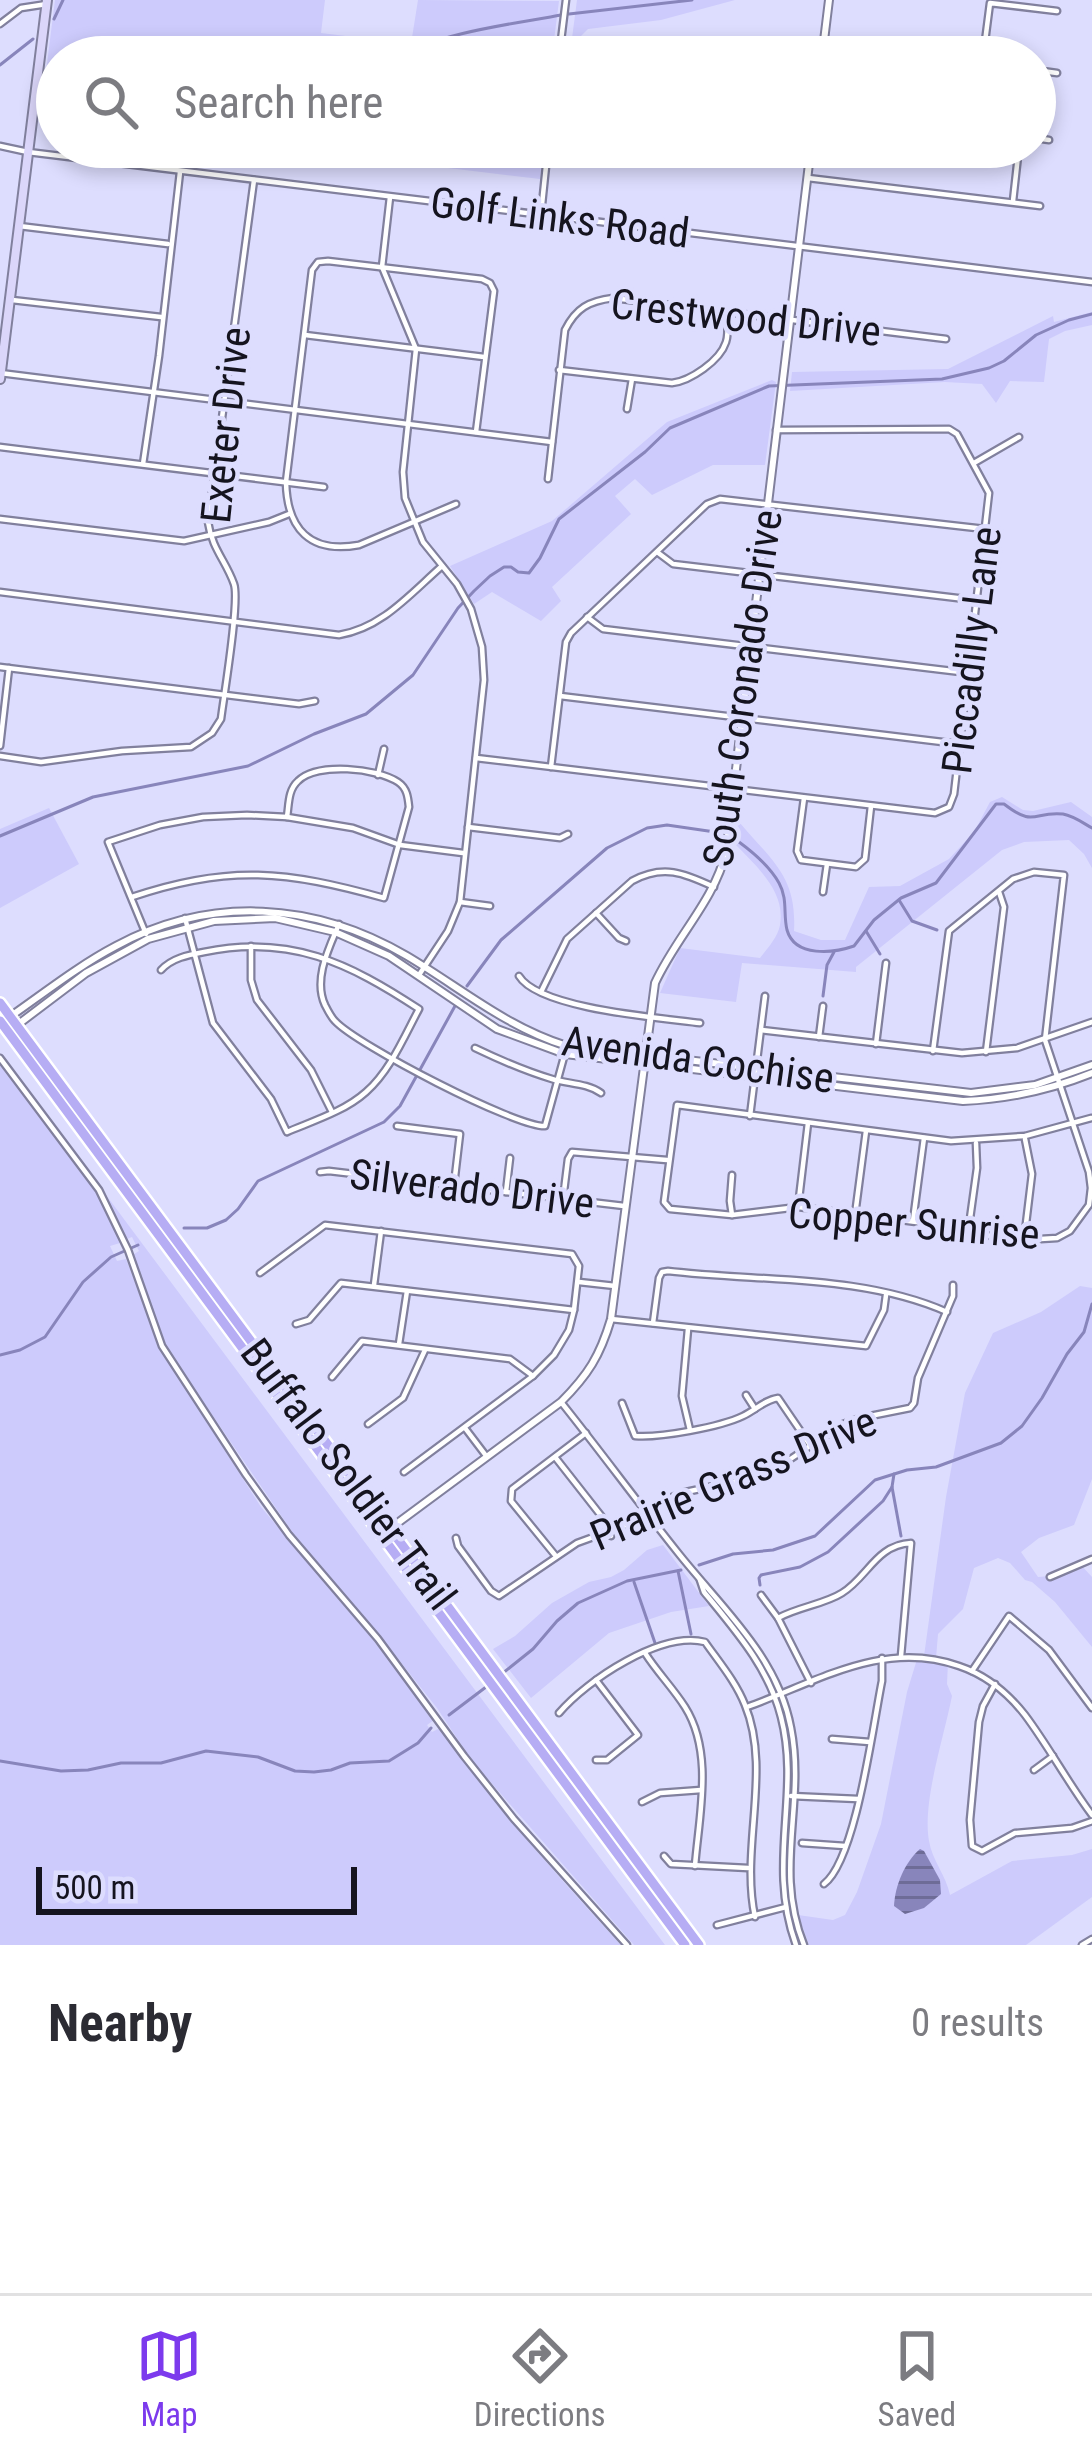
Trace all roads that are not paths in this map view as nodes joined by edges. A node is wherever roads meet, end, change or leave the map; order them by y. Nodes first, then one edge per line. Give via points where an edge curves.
1 (566, 0) edge
2 (829, 0) edge
3 (47, 2) edge
4 (1057, 11) dead end
5 (0, 24) edge
6 (43, 36) edge
7 (562, 36) edge
8 (825, 36) edge
9 (986, 36) edge
10 (36, 89) edge
11 (0, 146) edge
12 (28, 152) junction
13 (36, 153) edge
14 (156, 168) edge
15 (546, 168) edge
16 (809, 168) edge
17 (1016, 168) edge
18 (180, 171) junction
19 (808, 178) junction
20 (254, 180) junction
21 (390, 196) junction
22 (1012, 203) junction
23 (1040, 206) dead end
24 (541, 214) junction
25 (19, 226) junction
26 (171, 245) junction
27 (799, 247) junction
28 (0, 262) edge
29 (14, 263) junction
30 (382, 267) junction
31 (1092, 282) edge
32 (10, 300) junction
33 (728, 312) junction
34 (161, 317) junction
35 (4, 318) edge
36 (790, 320) junction
37 (305, 334) junction
38 (946, 339) dead end
39 (416, 349) junction
40 (485, 357) junction
41 (559, 370) junction
42 (0, 375) edge
43 (632, 379) junction
44 (154, 393) junction
45 (224, 401) junction
46 (296, 410) junction
47 (627, 410) dead end
48 (408, 424) junction
49 (776, 430) junction
50 (476, 432) junction
51 (1019, 437) dead end
52 (552, 442) junction
53 (0, 447) edge
54 (974, 463) junction
55 (143, 464) junction
56 (214, 474) junction
57 (548, 479) dead end
58 (286, 482) junction
59 (324, 487) dead end
60 (456, 504) dead end
61 (768, 505) junction
62 (289, 514) junction
63 (0, 519) edge
64 (413, 523) junction
65 (986, 529) junction
66 (210, 536) junction
67 (657, 551) junction
68 (442, 566) junction
69 (761, 576) junction
70 (0, 592) edge
71 (976, 600) junction
72 (587, 617) junction
73 (232, 621) junction
74 (752, 647) junction
75 (0, 667) edge
76 (9, 668) junction
77 (969, 673) junction
78 (224, 695) junction
79 (560, 696) junction
80 (315, 700) dead end
81 (744, 718) junction
82 (960, 744) junction
83 (0, 746) edge
84 (384, 749) dead end
85 (0, 756) edge
86 (476, 758) junction
87 (551, 767) junction
88 (379, 775) junction
89 (734, 789) junction
90 (804, 798) junction
91 (871, 806) junction
92 (287, 817) junction
93 (468, 827) junction
94 (568, 834) dead end
95 (400, 844) junction
96 (465, 853) junction
97 (827, 864) junction
98 (714, 887) junction
99 (998, 890) junction
100 (824, 892) dead end
101 (132, 897) junction
102 (460, 902) junction
103 (490, 906) dead end
104 (596, 913) junction
105 (187, 922) junction
106 (337, 928) junction
107 (147, 935) junction
108 (626, 941) dead end
109 (251, 946) junction
110 (195, 954) junction
111 (326, 958) junction
112 (886, 963) dead end
113 (161, 970) dead end
114 (421, 971) junction
115 (519, 976) dead end
116 (541, 992) junction
117 (765, 996) dead end
118 (0, 1003) edge
119 (823, 1006) dead end
120 (650, 1016) junction
121 (1092, 1022) edge
122 (700, 1023) dead end
123 (7, 1024) edge
124 (761, 1030) junction
125 (819, 1037) junction
126 (1045, 1040) junction
127 (876, 1044) junction
128 (475, 1048) dead end
129 (566, 1050) junction
130 (933, 1051) junction
131 (986, 1052) junction
132 (393, 1057) junction
133 (0, 1058) edge
134 (645, 1060) junction
135 (1092, 1069) edge
136 (756, 1073) junction
137 (558, 1081) junction
138 (1058, 1082) junction
139 (601, 1093) dead end
140 (332, 1112) junction
141 (751, 1116) junction
142 (1092, 1118) edge
143 (808, 1124) junction
144 (1072, 1124) junction
145 (397, 1126) dead end
146 (866, 1131) junction
147 (1025, 1136) junction
148 (924, 1138) junction
149 (976, 1141) junction
150 (632, 1156) junction
151 (510, 1158) dead end
152 (670, 1161) junction
153 (320, 1172) dead end
154 (732, 1175) dead end
155 (454, 1185) junction
156 (506, 1192) junction
157 (563, 1199) junction
158 (625, 1207) junction
159 (797, 1207) junction
160 (733, 1215) junction
161 (854, 1215) junction
162 (913, 1222) junction
163 (381, 1231) junction
164 (968, 1233) junction
165 (1024, 1240) junction
166 (260, 1273) dead end
167 (578, 1281) junction
168 (953, 1285) dead end
169 (374, 1286) junction
170 (615, 1286) junction
171 (406, 1291) junction
172 (886, 1292) junction
173 (574, 1310) junction
174 (946, 1312) junction
175 (611, 1319) junction
176 (653, 1323) junction
177 (296, 1324) dead end
178 (688, 1328) junction
179 (399, 1346) junction
180 (425, 1349) junction
181 (533, 1376) junction
182 (332, 1377) dead end
183 (746, 1395) dead end
184 (561, 1402) junction
185 (622, 1403) dead end
186 (754, 1409) junction
187 (368, 1424) dead end
188 (465, 1427) junction
189 (690, 1430) junction
190 (586, 1433) junction
191 (811, 1445) junction
192 (555, 1456) junction
193 (487, 1457) junction
194 (404, 1472) dead end
195 (647, 1511) junction
196 (385, 1532) junction
197 (610, 1534) junction
198 (457, 1538) dead end
199 (556, 1556) junction
200 (1092, 1558) edge
201 (1050, 1576) dead end
202 (761, 1595) dead end
203 (778, 1618) junction
204 (645, 1653) junction
205 (902, 1656) junction
206 (883, 1658) junction
207 (972, 1670) junction
208 (596, 1680) junction
209 (811, 1683) junction
210 (995, 1684) junction
211 (778, 1696) junction
212 (746, 1707) junction
213 (1092, 1708) edge
214 (559, 1713) dead end
215 (832, 1739) dead end
216 (870, 1742) junction
217 (1053, 1756) junction
218 (596, 1760) dead end
219 (1034, 1770) dead end
220 (701, 1790) junction
221 (789, 1796) junction
222 (859, 1799) junction
223 (643, 1802) dead end
224 (1092, 1818) edge
225 (802, 1843) dead end
226 (847, 1846) junction
227 (664, 1856) dead end
228 (695, 1866) junction
229 (748, 1868) junction
230 (824, 1884) dead end
231 (788, 1907) junction
232 (755, 1917) junction
233 (717, 1925) dead end
234 (1092, 1939) edge
235 (627, 1945) edge
236 (685, 1945) edge
237 (699, 1945) edge
238 (800, 1945) edge
239 (1082, 1945) edge

1 - 7 street
2 - 8 street
3 - 5 street
3 - 6 main road
4 - 9 street via 990,3
10 - 12 main road
11 - 12 street, Golf Links Road
12 - 13 street, Golf Links Road
12 - 25 main road
14 - 18 street, Golf Links Road
15 - 24 street
16 - 19 street, South Coronado Drive
17 - 22 street
18 - 20 street, Golf Links Road
18 - 26 street
19 - 22 street
19 - 27 street, South Coronado Drive
20 - 21 street, Golf Links Road
20 - 45 street, Exeter Drive
21 - 24 street, Golf Links Road
21 - 30 street
22 - 23 street
24 - 27 street, Golf Links Road
25 - 26 street
25 - 29 main road
26 - 34 street
27 - 31 street, Golf Links Road
27 - 36 street, South Coronado Drive
28 - 29 street
29 - 32 main road
30 - 37 street via 318,262
30 - 39 street
30 - 40 street via 490,284
32 - 34 street
32 - 35 main road
33 - 36 street, Crestwood Drive
33 - 41 street, Crestwood Drive via 592,300 571,317
33 - 43 street via 726,342 694,376
34 - 44 street
35 - 42 main road
36 - 38 street, Crestwood Drive
36 - 49 street, South Coronado Drive
37 - 39 street
37 - 46 street
39 - 40 street
39 - 48 street
40 - 50 street
41 - 43 street
41 - 52 street, Crestwood Drive
42 - 44 street
43 - 47 street
44 - 45 street
44 - 55 street
45 - 46 street
45 - 56 street, Exeter Drive
46 - 48 street
46 - 58 street
48 - 50 street
48 - 64 street via 405,498
49 - 54 street via 941,427 957,434
49 - 61 street, South Coronado Drive
50 - 52 street
51 - 54 street
52 - 57 street, Crestwood Drive
53 - 55 street
54 - 65 street, Piccadilly Lane via 989,493
55 - 56 street
56 - 58 street
56 - 66 street, Exeter Drive
58 - 59 street
58 - 62 street
60 - 64 street
61 - 65 street
61 - 67 street via 707,504
61 - 69 street, South Coronado Drive
62 - 64 street via 318,544 343,548
62 - 66 street
63 - 66 street via 184,541
64 - 68 street
65 - 71 street, Piccadilly Lane
66 - 73 street, Exeter Drive via 235,586
67 - 69 street via 673,564
67 - 72 street
68 - 73 street via 358,632
68 - 86 street via 471,609 482,647
69 - 71 street
69 - 74 street, South Coronado Drive
70 - 73 street
71 - 77 street, Piccadilly Lane
72 - 74 street via 603,629
72 - 79 street via 566,642
73 - 78 street, Exeter Drive
74 - 77 street
74 - 81 street, South Coronado Drive
75 - 76 street
76 - 78 street
76 - 83 street
77 - 82 street, Piccadilly Lane
78 - 80 street
78 - 85 street, Exeter Drive via 221,719 191,747 41,762
79 - 81 street
79 - 87 street
81 - 82 street
81 - 89 street, South Coronado Drive
82 - 91 street, Piccadilly Lane via 949,807 935,813
84 - 88 street
86 - 87 street
86 - 93 street
87 - 89 street
88 - 92 street via 342,768 305,775 290,791
88 - 95 street via 407,793
89 - 90 street
89 - 98 street, South Coronado Drive
90 - 91 street
90 - 97 street via 797,850 801,860
91 - 97 street via 866,859 856,867
92 - 95 street
92 - 101 street via 203,817 108,842
93 - 94 street
93 - 96 street
95 - 96 street
95 - 101 street via 384,898 250,873
96 - 102 street
97 - 100 street
98 - 104 street via 654,871
98 - 120 street, South Coronado Drive via 667,958
99 - 126 street via 1023,874 1064,875
99 - 130 street via 949,931
99 - 131 street via 1004,907
101 - 107 street
102 - 103 street
102 - 114 street
104 - 108 street
104 - 116 street via 567,939
105 - 106 street, Avenida Cochise via 275,918
105 - 107 street, Avenida Cochise
105 - 110 street
106 - 111 street
106 - 114 street, Avenida Cochise
107 - 123 street, Avenida Cochise
109 - 110 street
109 - 111 street
109 - 140 street via 257,1000
110 - 113 street
110 - 140 street via 213,1023 272,1099 287,1132
111 - 132 street via 321,994 334,1021
111 - 132 street via 419,1010
112 - 127 street
114 - 129 street, Avenida Cochise via 497,1029
115 - 116 street
116 - 120 street
117 - 124 street
118 - 123 main road, Buffalo Soldier Trail
119 - 125 street
120 - 122 street
120 - 134 street, South Coronado Drive
121 - 126 street
123 - 196 main road, Buffalo Soldier Trail
124 - 125 street
124 - 136 street
125 - 127 street
126 - 131 street
126 - 138 street, Copper Sunrise
127 - 130 street
128 - 137 street
129 - 134 street, Avenida Cochise
129 - 137 street
130 - 131 street
132 - 137 street via 539,1128
132 - 140 street via 368,1091
133 - 235 street via 99,1190 162,1346 252,1484 514,1819
134 - 136 street, Avenida Cochise
134 - 150 street, South Coronado Drive
135 - 138 street, Avenida Cochise
136 - 138 street, Avenida Cochise via 964,1101
136 - 141 street
137 - 139 street
138 - 144 street, Copper Sunrise
141 - 143 street
141 - 152 street via 677,1105
142 - 144 street
143 - 146 street
143 - 159 street
144 - 147 street
144 - 165 street, Copper Sunrise via 1089,1172 1089,1205 1070,1232
145 - 155 street via 460,1134
146 - 148 street
146 - 161 street
147 - 149 street
147 - 165 street via 1032,1174
148 - 149 street
148 - 162 street
149 - 164 street
150 - 152 street
150 - 157 street via 572,1152
150 - 158 street, South Coronado Drive
151 - 156 street
152 - 160 street, Copper Sunrise via 670,1209
153 - 155 street, Silverado Drive
154 - 160 street
155 - 156 street, Silverado Drive
156 - 157 street, Silverado Drive
157 - 158 street, Silverado Drive
158 - 170 street, South Coronado Drive
159 - 160 street, Copper Sunrise
159 - 161 street, Copper Sunrise
161 - 162 street, Copper Sunrise
162 - 164 street, Copper Sunrise
163 - 166 street via 325,1225
163 - 167 street via 572,1255
163 - 169 street
164 - 165 street, Copper Sunrise
167 - 170 street
167 - 173 street
168 - 174 street
169 - 171 street
169 - 177 street via 340,1283
170 - 175 street, South Coronado Drive
171 - 173 street
171 - 179 street
172 - 174 street
172 - 176 street via 662,1272
172 - 178 street via 866,1346
173 - 181 street via 563,1343
174 - 191 street, Prairie Grass Drive via 910,1408 843,1424
175 - 176 street
175 - 184 street, South Coronado Drive via 586,1377
176 - 178 street
178 - 189 street via 682,1396
179 - 180 street
179 - 182 street via 362,1341
180 - 181 street via 510,1359
180 - 187 street via 403,1398
181 - 188 street
183 - 186 street
184 - 190 street
184 - 193 street, South Coronado Drive
185 - 189 street via 634,1436
186 - 189 street
186 - 191 street via 778,1398
188 - 193 street
188 - 194 street
190 - 192 street
190 - 195 street
191 - 195 street, Prairie Grass Drive via 756,1478 681,1493
192 - 197 street
192 - 199 street via 510,1494
193 - 196 street, South Coronado Drive
195 - 197 street, Prairie Grass Drive
195 - 211 street via 755,1645
196 - 236 main road, Buffalo Soldier Trail
196 - 237 main road, Buffalo Soldier Trail
197 - 199 street, Prairie Grass Drive
198 - 199 street, Prairie Grass Drive via 499,1596
200 - 201 street
202 - 203 street
203 - 205 street via 840,1595 884,1551 911,1543
203 - 209 street
204 - 208 street
204 - 212 street via 702,1640
204 - 220 street via 694,1725
205 - 206 street
205 - 207 street
206 - 209 street
206 - 216 street
207 - 210 street
207 - 213 street via 1009,1616 1049,1650
208 - 214 street
208 - 218 street via 638,1735
209 - 211 street
210 - 217 street
210 - 224 street via 979,1722 972,1846 977,1851 1015,1833
211 - 212 street
211 - 221 street via 793,1739
212 - 229 street via 756,1767
215 - 216 street
216 - 222 street
217 - 219 street
217 - 224 street
220 - 223 street
220 - 228 street
221 - 222 street
221 - 231 street
222 - 226 street
225 - 226 street
226 - 230 street
227 - 228 street
228 - 229 street
229 - 232 street
231 - 232 street
231 - 238 street
232 - 233 street
234 - 239 street

